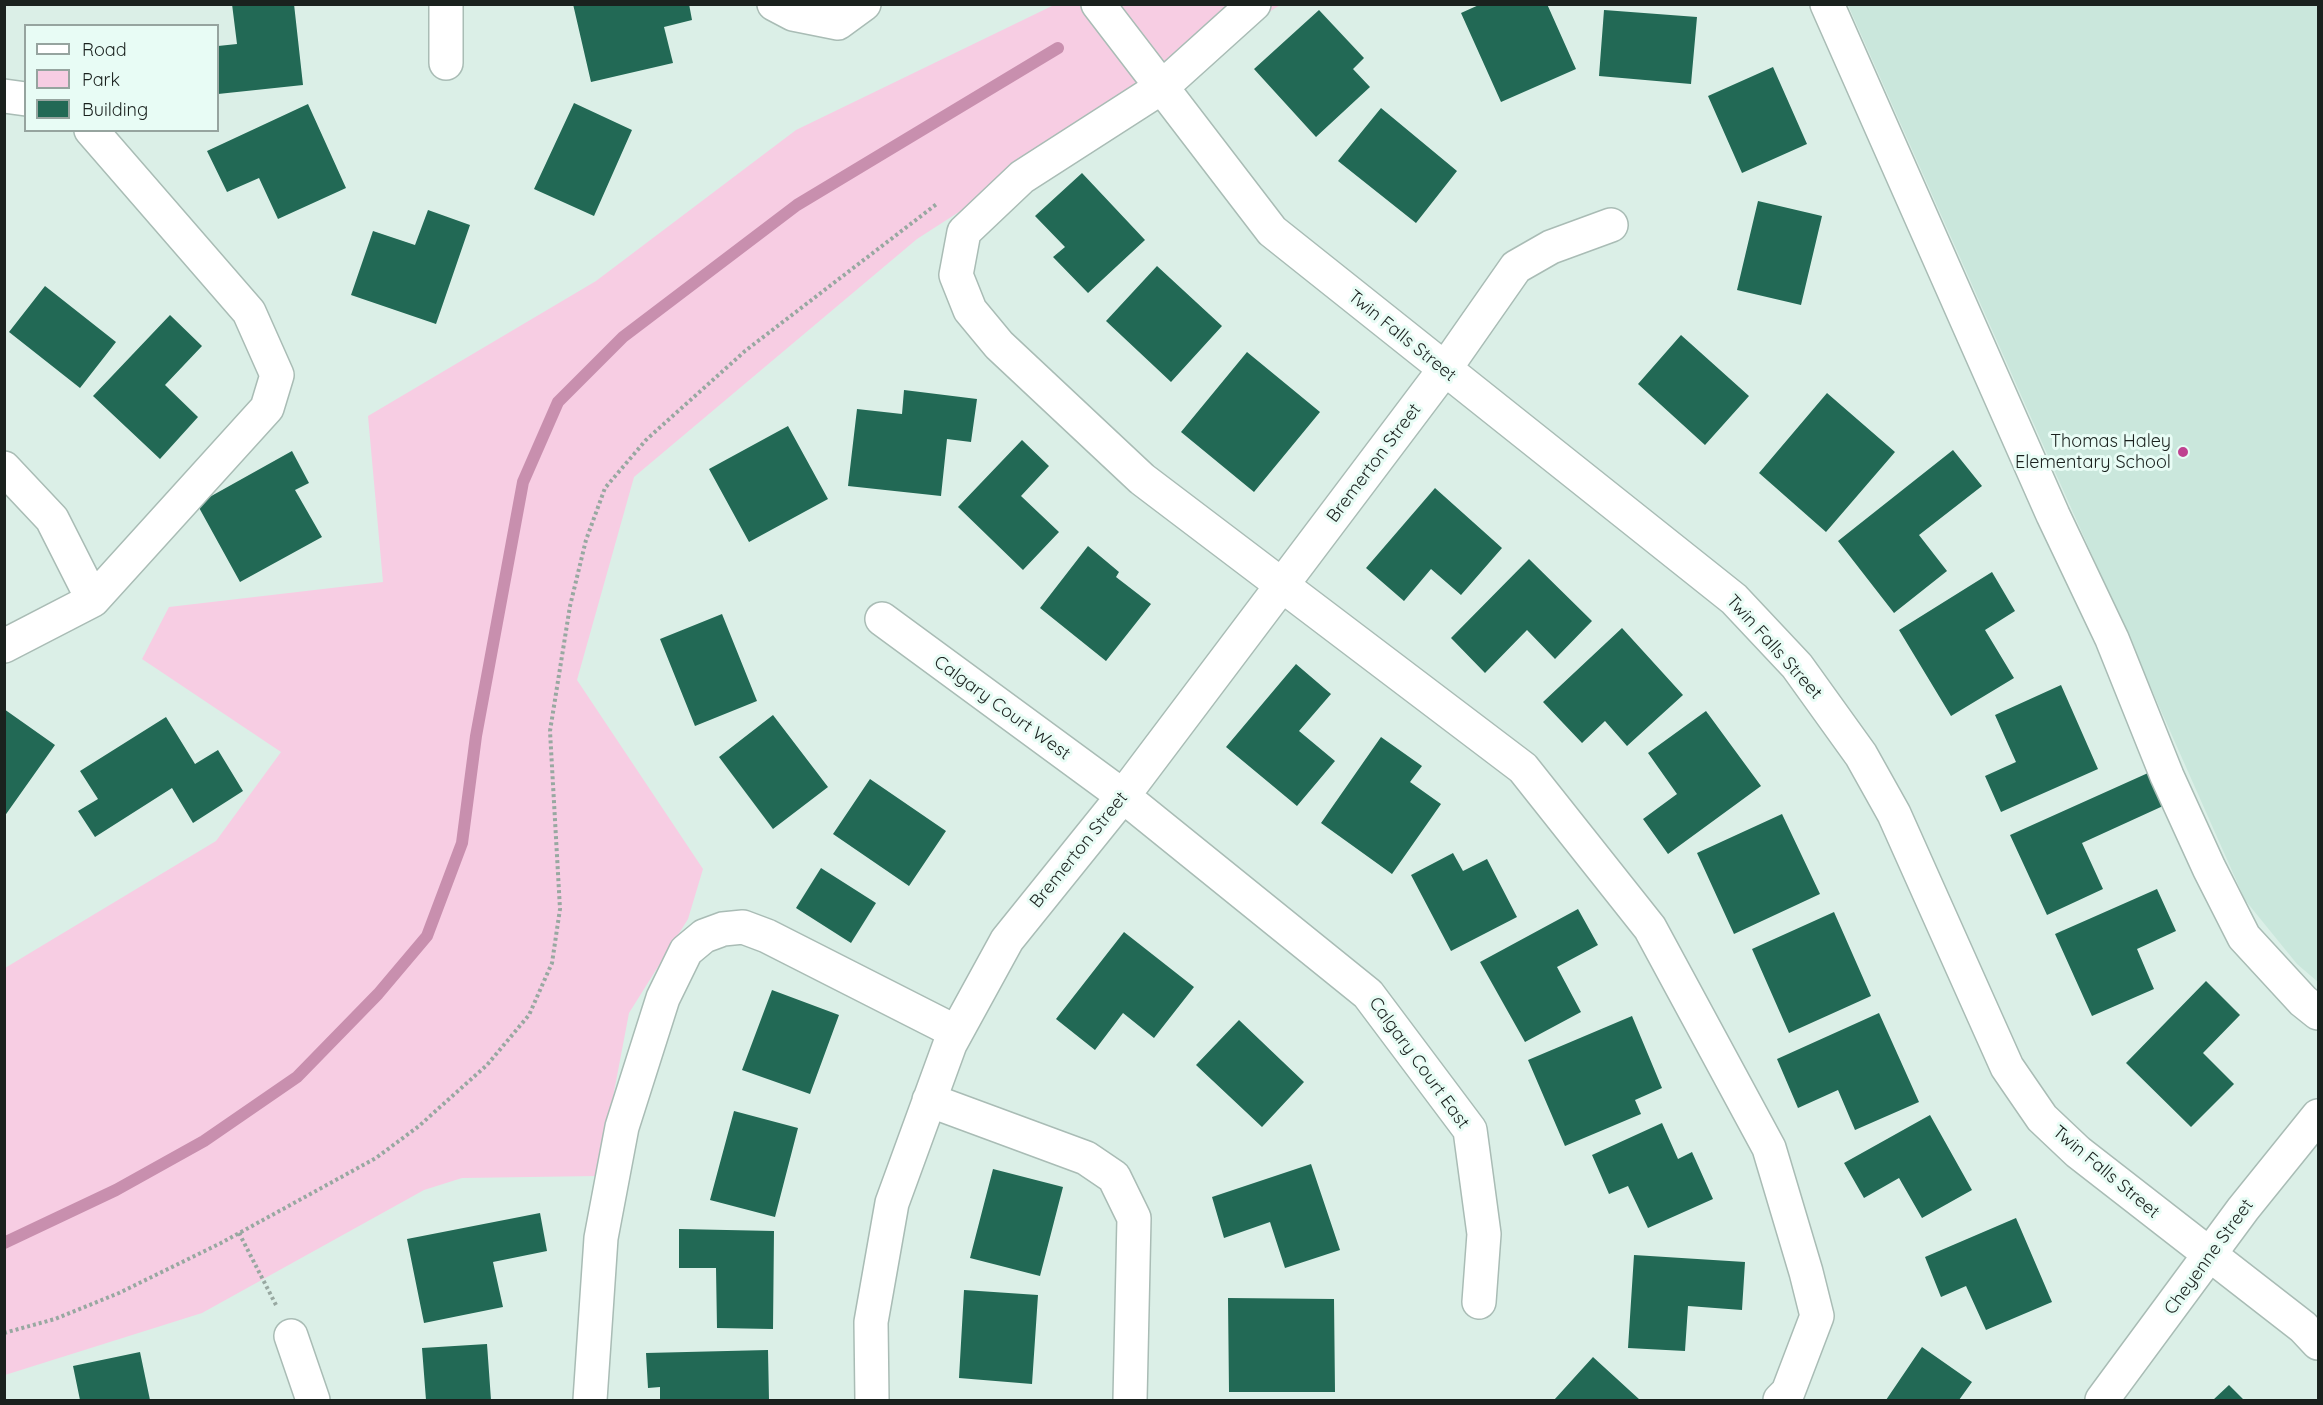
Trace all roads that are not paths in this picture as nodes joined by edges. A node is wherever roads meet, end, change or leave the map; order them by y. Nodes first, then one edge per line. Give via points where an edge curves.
1 (446, 4) edge
2 (774, 4) edge
3 (864, 4) edge
4 (1098, 4) edge
5 (1254, 4) edge
6 (1827, 4) edge
7 (446, 63) dead end
8 (1162, 87) junction
9 (4, 96) edge
10 (24, 99) edge
11 (93, 132) edge
12 (1611, 225) dead end
13 (1444, 370) junction
14 (4, 468) edge
15 (1282, 585) junction
16 (93, 600) junction
17 (882, 620) dead end
18 (4, 646) edge
19 (1123, 796) junction
20 (2319, 1013) edge
21 (956, 1032) junction
22 (929, 1100) junction
23 (2319, 1116) edge
24 (2210, 1255) junction
25 (1479, 1302) dead end
26 (291, 1336) road end
27 (2319, 1343) edge
28 (313, 1401) edge
29 (591, 1401) edge
30 (872, 1401) edge
31 (1130, 1401) edge
32 (1780, 1401) edge
33 (2102, 1401) edge

1 - 7 street
2 - 3 street via 793,14 838,23
4 - 8 street, Twin Falls Street
5 - 8 street
6 - 20 street via 2053,515 2112,639 2209,868 2244,937
8 - 13 street, Twin Falls Street via 1272,231
8 - 15 street via 1022,177 964,232 956,275 970,310 999,345 1142,479
9 - 10 street
11 - 16 street via 249,312 278,375 267,408
12 - 13 street, Bremerton Street via 1551,247 1516,267
13 - 15 street, Bremerton Street
13 - 24 street, Twin Falls Street via 1734,599 1797,666 1861,755 1894,814 2007,1067 2042,1118 2078,1152
14 - 16 street via 52,519
15 - 19 street, Bremerton Street
15 - 32 street via 1523,768 1650,928 1768,1149 1806,1272 1817,1316 1788,1392
16 - 18 street
17 - 19 street, Calgary Court West
19 - 21 street, Bremerton Street via 1007,940
19 - 25 street, Calgary Court East via 1368,994 1470,1130 1484,1234
21 - 22 street, Bremerton Street
21 - 29 street via 743,927 704,936 686,951 663,998 622,1127 601,1238
22 - 30 street, Bremerton Street via 892,1203 871,1322
22 - 31 street via 1086,1158 1114,1177 1134,1218
23 - 24 street, Cheyenne Street
24 - 27 street, Twin Falls Street
24 - 33 street, Cheyenne Street
26 - 28 street

